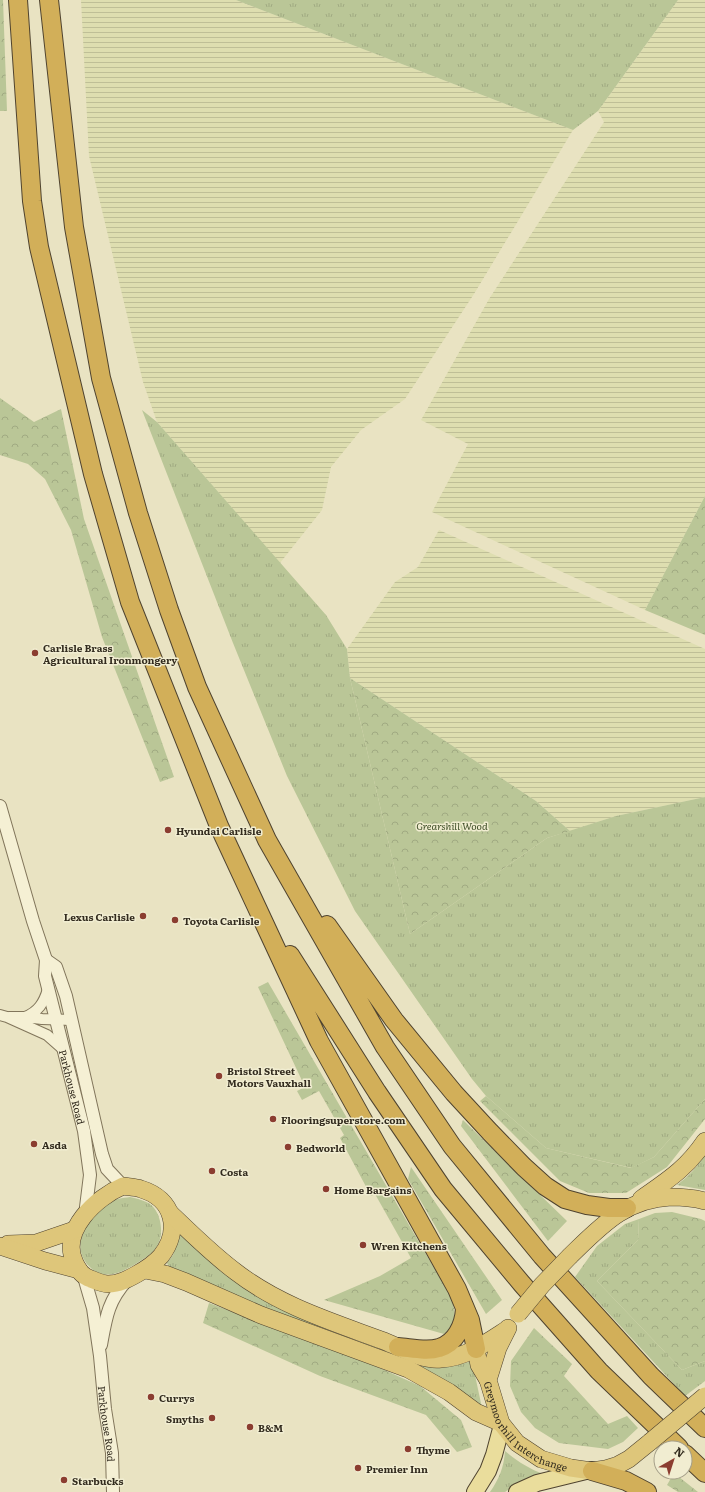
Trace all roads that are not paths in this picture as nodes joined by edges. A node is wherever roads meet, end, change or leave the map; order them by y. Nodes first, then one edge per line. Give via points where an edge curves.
1 (18, 0) edge
2 (49, 0) edge
3 (0, 806) edge
4 (267, 840) junction
5 (253, 897) junction
6 (46, 960) junction
7 (48, 989) junction
8 (4, 1016) edge
9 (24, 1017) junction
10 (56, 1020) junction
11 (72, 1020) junction
12 (53, 1034) junction
13 (705, 1141) edge
14 (123, 1186) junction
15 (705, 1201) edge
16 (630, 1206) junction
17 (171, 1214) junction
18 (85, 1215) junction
19 (74, 1230) junction
20 (0, 1245) edge
21 (145, 1270) junction
22 (82, 1274) junction
23 (127, 1280) junction
24 (465, 1309) junction
25 (506, 1330) junction
26 (398, 1347) junction
27 (476, 1349) junction
28 (100, 1356) junction
29 (488, 1380) junction
30 (705, 1396) edge
31 (501, 1424) junction
32 (705, 1428) edge
33 (671, 1440) edge
34 (693, 1462) edge
35 (589, 1471) junction
36 (705, 1473) edge
37 (113, 1492) edge
38 (475, 1492) edge
39 (517, 1492) edge
40 (647, 1492) edge

1 - 5 highway via 32,201 39,247 93,474 130,602 219,826
2 - 4 highway via 74,227 102,378 138,513 197,688
3 - 6 street, Parkhouse Road
4 - 16 highway via 394,1020 454,1092 524,1167 564,1199 609,1208
4 - 32 highway via 385,1047 452,1146 542,1256 651,1376
5 - 24 highway via 319,1041 453,1282
5 - 33 highway via 377,1092 443,1189 599,1371
6 - 7 street, Parkhouse Road via 45,976
6 - 11 street, Parkhouse Road via 56,967
7 - 9 street via 38,1009
7 - 10 street, Parkhouse Road
8 - 9 street
8 - 12 street
9 - 10 street
10 - 11 street
10 - 12 street, Parkhouse Road
11 - 12 street via 65,1028
11 - 14 street, Parkhouse Road via 102,1154 107,1169
12 - 18 street, Parkhouse Road via 64,1050 84,1131 90,1175
13 - 16 highway via 680,1171
14 - 17 highway via 148,1192 164,1202
14 - 18 highway via 110,1192
15 - 16 highway, Greymoorhill Interchange via 667,1197
16 - 25 highway, Greymoorhill Interchange, bridge via 601,1227 570,1256 542,1285
17 - 21 highway via 171,1236 167,1245 160,1256
17 - 26 highway via 226,1264 268,1292 304,1312
18 - 19 highway
19 - 20 highway via 36,1243
19 - 22 highway via 72,1250
20 - 22 highway
21 - 23 highway
21 - 31 highway via 165,1274 262,1315 408,1369 450,1392 476,1412
22 - 23 highway via 108,1284
22 - 28 street, Parkhouse Road via 93,1308
23 - 28 street, Parkhouse Road via 118,1290 106,1316
24 - 26 highway via 459,1332 440,1348
24 - 27 highway
25 - 27 highway
25 - 29 highway, Greymoorhill Interchange
26 - 27 highway via 432,1360 452,1358
27 - 29 highway via 479,1365
28 - 37 street, Parkhouse Road via 112,1453
29 - 31 highway, Greymoorhill Interchange
30 - 35 highway, Greymoorhill Interchange, bridge via 629,1458 618,1465
31 - 35 highway, Greymoorhill Interchange via 517,1443 541,1459
31 - 38 main road via 488,1471
34 - 36 highway
35 - 39 main road via 537,1483
35 - 40 highway via 626,1481

